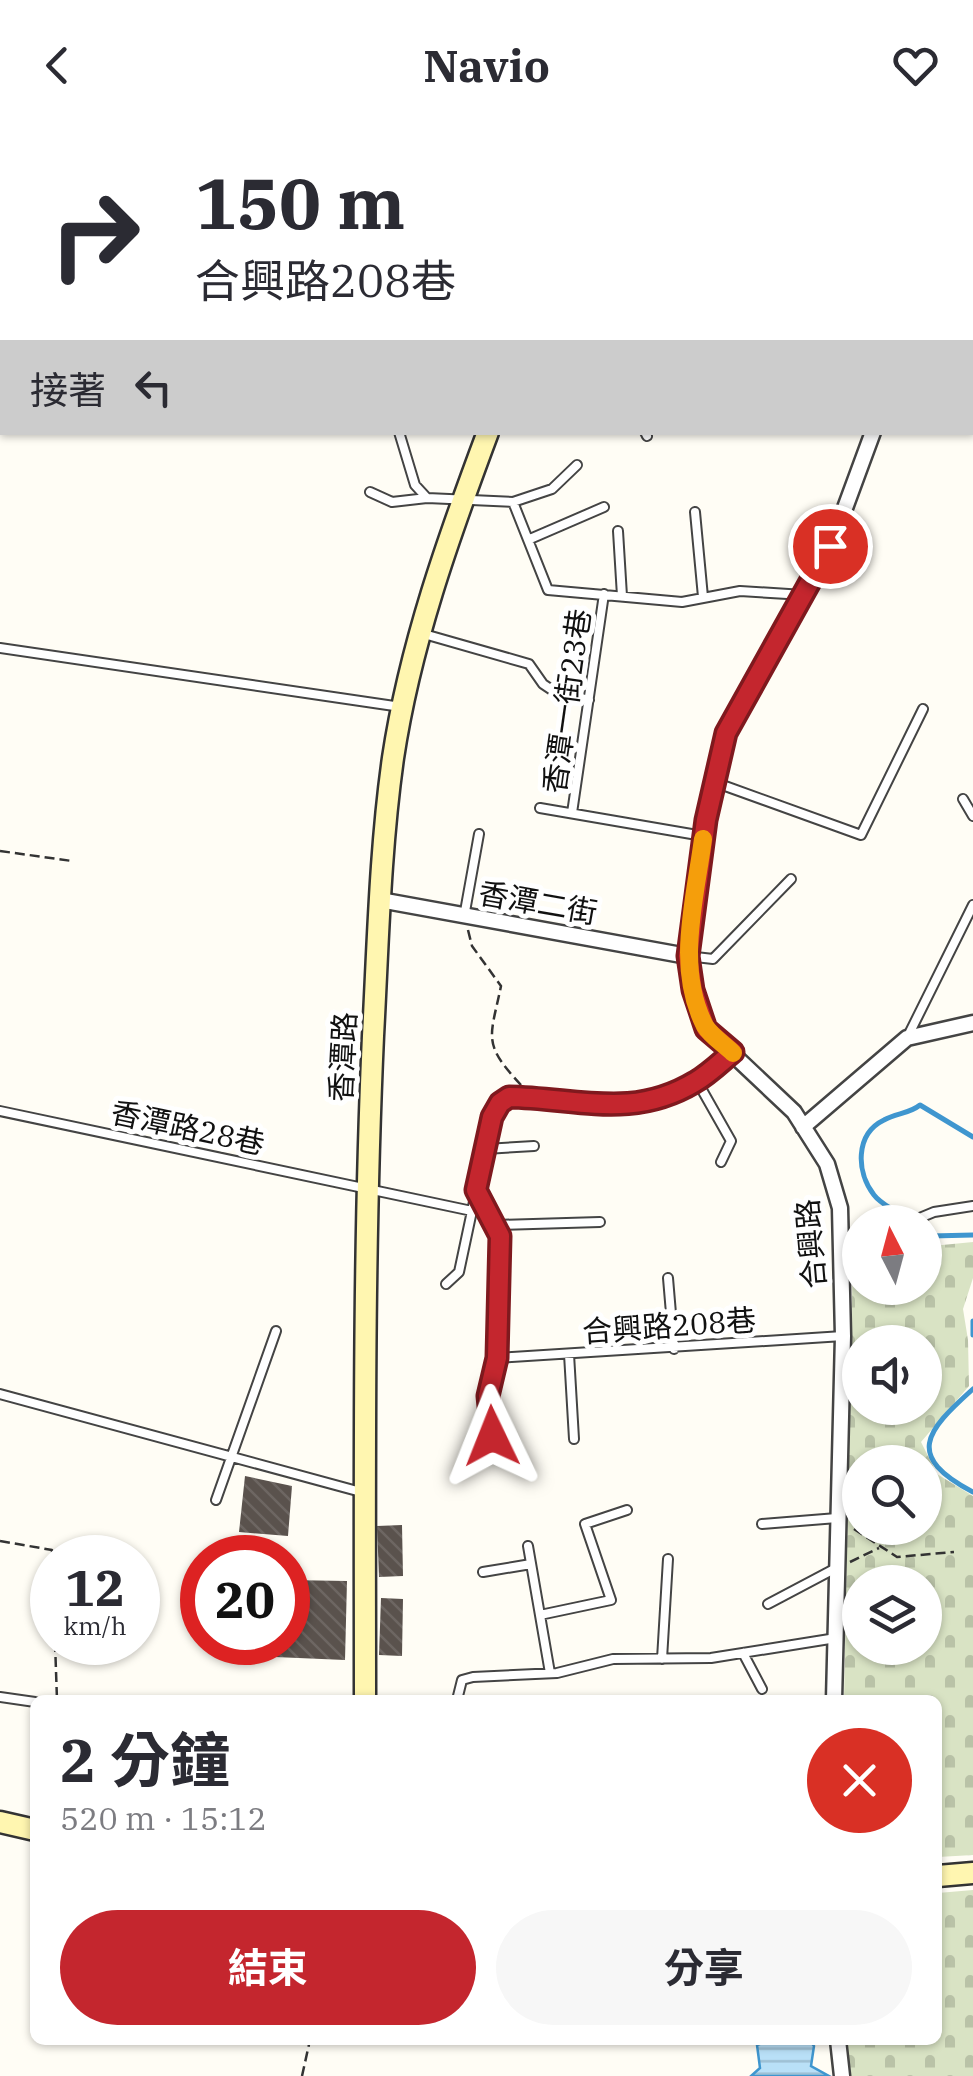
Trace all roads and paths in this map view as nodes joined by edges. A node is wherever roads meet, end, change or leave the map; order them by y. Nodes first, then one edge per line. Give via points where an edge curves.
1 (401, 435) edge
2 (487, 435) edge
3 (872, 435) edge
4 (577, 465) dead end
5 (370, 492) dead end
6 (427, 498) junction
7 (463, 498) junction
8 (513, 502) junction
9 (604, 507) dead end
10 (695, 512) dead end
11 (618, 531) dead end
12 (530, 539) junction
13 (604, 594) junction
14 (622, 596) junction
15 (804, 596) junction
16 (703, 597) junction
17 (420, 633) junction
18 (0, 648) edge
19 (588, 700) junction
20 (404, 707) junction
21 (923, 709) dead end
22 (714, 782) junction
23 (963, 799) dead end
24 (540, 808) dead end
25 (572, 814) junction
26 (973, 816) edge
27 (479, 834) dead end
28 (704, 836) junction
29 (0, 851) edge
30 (72, 861) dead end
31 (791, 879) dead end
32 (380, 900) junction
33 (973, 905) edge
34 (464, 917) junction
35 (688, 956) junction
36 (973, 1023) edge
37 (907, 1038) junction
38 (733, 1052) junction
39 (697, 1081) junction
40 (532, 1097) junction
41 (0, 1111) edge
42 (803, 1126) junction
43 (534, 1146) dead end
44 (485, 1149) junction
45 (721, 1162) dead end
46 (366, 1187) junction
47 (476, 1190) junction
48 (973, 1206) edge
49 (472, 1210) junction
50 (942, 1211) edge
51 (600, 1222) dead end
52 (495, 1225) junction
53 (841, 1236) joint
54 (668, 1278) dead end
55 (446, 1284) dead end
56 (843, 1325) edge
57 (276, 1330) dead end
58 (842, 1336) edge
59 (674, 1349) junction
60 (569, 1354) junction
61 (497, 1358) junction
62 (842, 1372) edge
63 (0, 1394) edge
64 (492, 1436) dead end
65 (574, 1439) dead end
66 (231, 1456) junction
67 (365, 1493) junction
68 (216, 1500) dead end
69 (628, 1510) dead end
70 (838, 1518) junction
71 (762, 1524) dead end
72 (0, 1541) edge
73 (30, 1546) edge
74 (528, 1546) dead end
75 (881, 1548) junction
76 (954, 1552) dead end
77 (668, 1558) dead end
78 (532, 1564) junction
79 (838, 1567) junction
80 (484, 1572) dead end
81 (768, 1604) dead end
82 (540, 1615) junction
83 (836, 1638) junction
84 (743, 1653) junction
85 (662, 1659) junction
86 (55, 1665) edge
87 (550, 1673) junction
88 (762, 1689) dead end
89 (56, 1695) edge
90 (364, 1695) edge
91 (458, 1695) edge
92 (834, 1695) edge
93 (0, 1697) edge
94 (30, 1701) edge
95 (0, 1822) edge
96 (30, 1829) edge
97 (973, 1873) edge
98 (942, 1876) edge
99 (309, 2045) edge
100 (839, 2045) edge
101 (302, 2076) edge
102 (842, 2076) edge

1 - 6 lane via 415,485
2 - 7 street, 香潭路
3 - 15 street, 合興路
4 - 8 lane via 552,489
5 - 6 lane via 392,502
6 - 7 lane
7 - 8 lane
7 - 17 street, 香潭路
8 - 12 lane
9 - 12 lane
10 - 16 lane
11 - 14 lane
12 - 13 lane via 548,590
13 - 14 lane
13 - 19 lane, 香潭一街23巷
14 - 16 lane via 682,602
15 - 16 lane via 740,591
15 - 22 street, 合興路 via 726,733
17 - 19 lane via 529,664 556,692
17 - 20 street, 香潭路
18 - 20 lane
19 - 25 lane, 香潭一街23巷
20 - 32 street, 香潭路
21 - 22 lane via 861,835
22 - 28 street, 合興路
23 - 26 lane
24 - 25 lane
25 - 28 lane
27 - 34 lane
28 - 35 street, 合興路
29 - 30 path
31 - 35 lane via 713,959
32 - 34 street, 香潭二街
32 - 46 street, 香潭路
33 - 37 lane
34 - 35 street, 香潭二街
34 - 40 path via 472,946 501,986 490,1041 497,1060
35 - 38 street, 合興路 via 706,1029
36 - 37 street
37 - 42 street
38 - 39 lane
38 - 42 street, 合興路
39 - 40 lane via 657,1100 616,1107
39 - 45 lane via 731,1141
40 - 44 lane via 500,1103
41 - 46 lane, 香潭路28巷
42 - 53 street, 合興路 via 827,1164
43 - 44 lane
44 - 47 lane
46 - 49 lane, 香潭路28巷
46 - 67 street, 香潭路
47 - 49 lane
47 - 52 lane
48 - 50 lane
49 - 55 lane via 459,1272
51 - 52 lane
52 - 61 lane
53 - 56 street, 合興路
54 - 59 lane
57 - 66 lane
58 - 59 lane, 合興路208巷
59 - 60 lane, 合興路208巷
60 - 61 lane, 合興路208巷
60 - 65 lane
61 - 64 lane via 488,1396
62 - 70 street, 合興路
63 - 66 lane
66 - 67 lane
66 - 68 lane
67 - 90 street, 香潭路
69 - 82 lane via 585,1524 611,1600
70 - 71 lane
70 - 75 path
70 - 79 street, 合興路
72 - 73 path
74 - 78 lane
75 - 76 path via 896,1557
75 - 79 path
77 - 85 lane
78 - 80 lane
78 - 82 lane
79 - 81 lane
79 - 83 street, 合興路
82 - 87 lane
83 - 84 lane
83 - 92 street, 合興路
84 - 85 lane
84 - 88 lane
85 - 87 lane via 612,1659
86 - 89 path
87 - 91 lane via 473,1677 462,1680
93 - 94 lane
95 - 96 street
97 - 98 street
99 - 101 path
100 - 102 street

